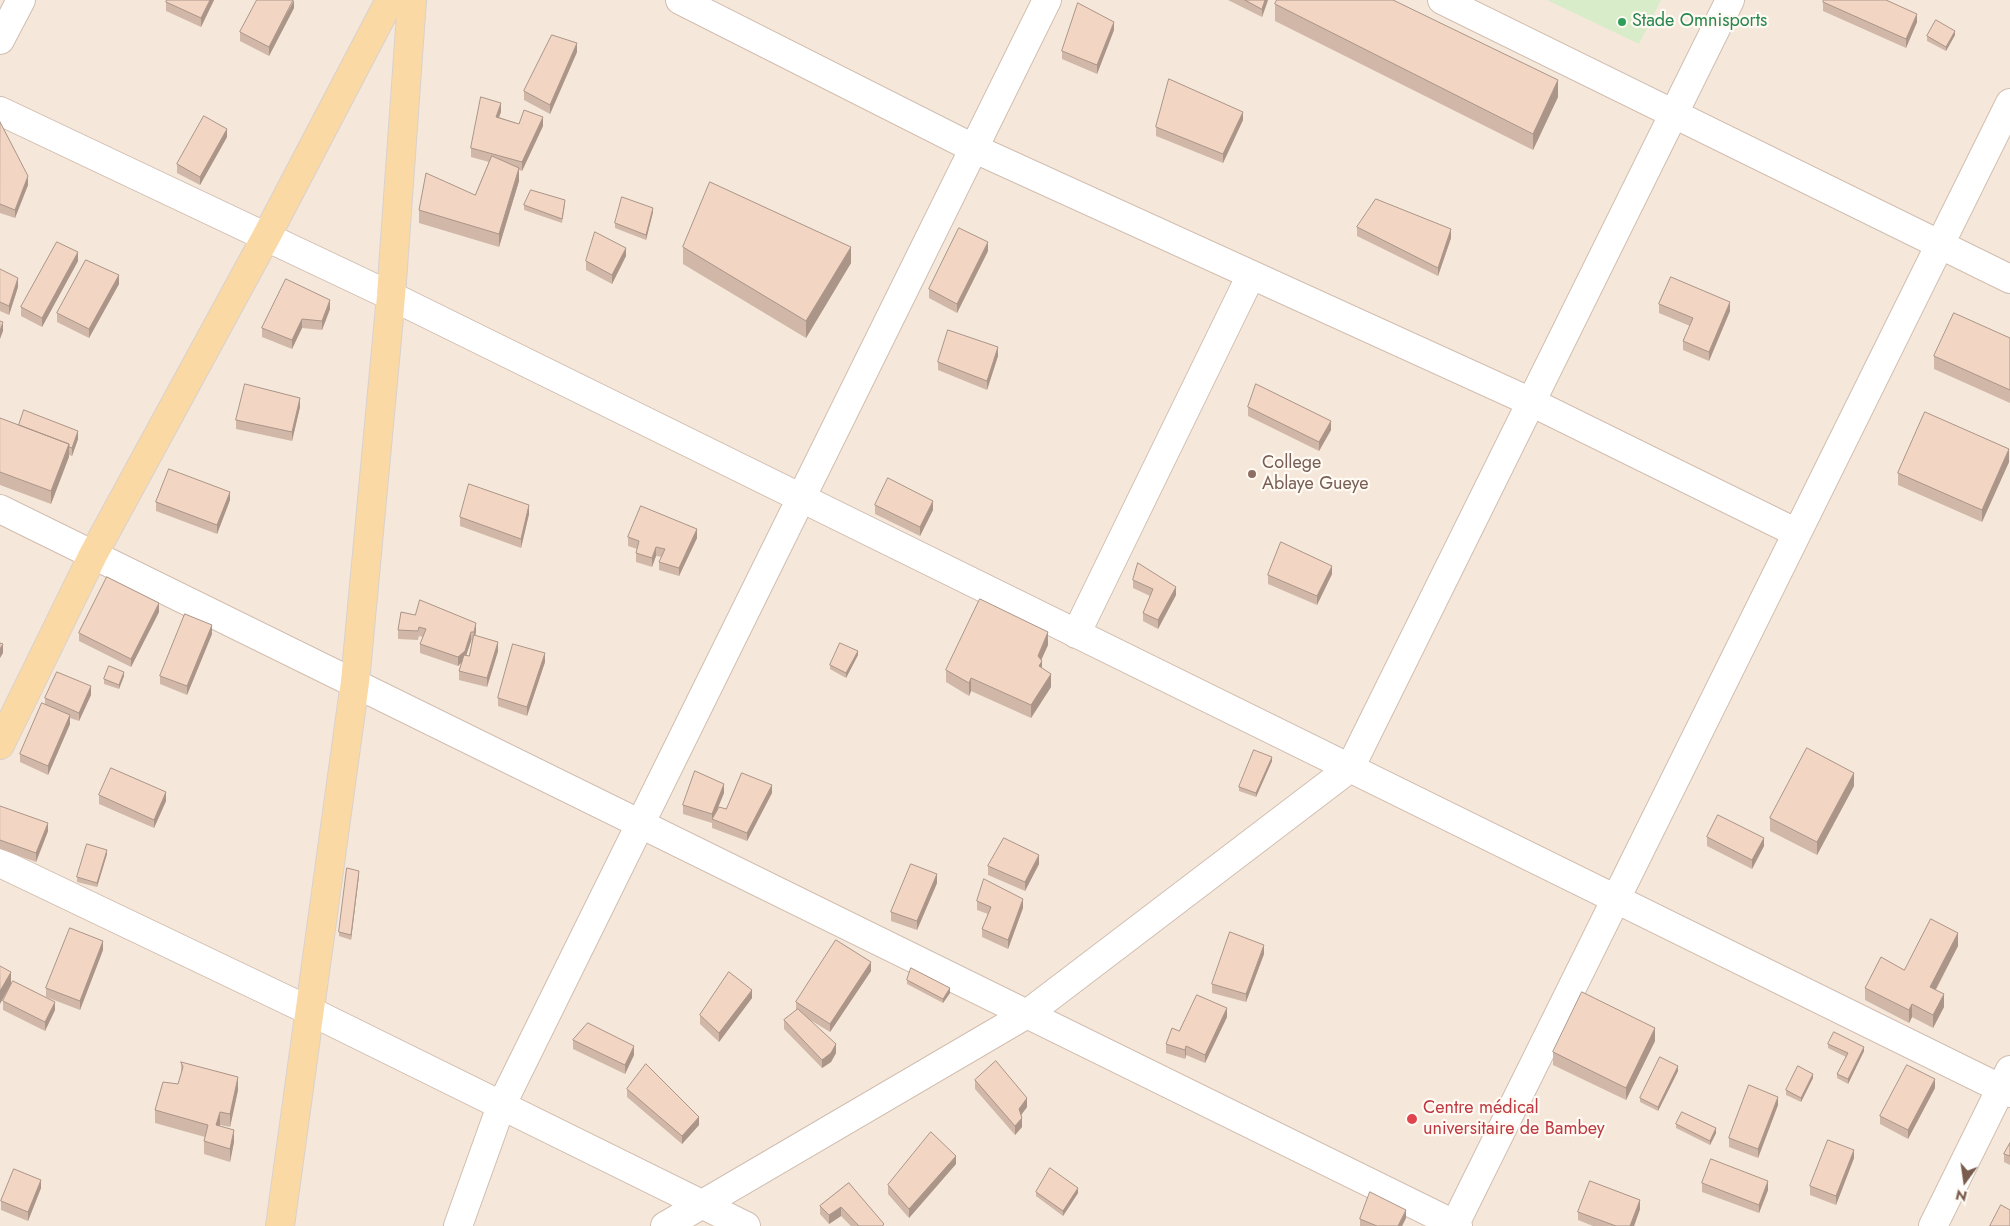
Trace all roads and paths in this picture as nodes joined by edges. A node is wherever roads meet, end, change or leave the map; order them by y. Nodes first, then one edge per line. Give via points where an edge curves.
1 (21, 0) edge
2 (390, 0) edge
3 (412, 0) edge
4 (680, 0) edge
5 (1047, 0) edge
6 (1442, 0) edge
7 (1730, 0) edge
8 (0, 40) edge
9 (2010, 103) edge
10 (0, 110) edge
11 (1674, 114) junction
12 (973, 148) junction
13 (266, 237) junction
14 (1940, 245) junction
15 (1251, 275) junction
16 (2010, 279) edge
17 (391, 296) junction
18 (1531, 402) junction
19 (801, 498) junction
20 (0, 509) edge
21 (1797, 533) junction
22 (94, 555) junction
23 (1076, 634) junction
24 (355, 682) junction
25 (0, 745) edge
26 (1350, 768) junction
27 (640, 824) junction
28 (0, 863) edge
29 (1616, 899) junction
30 (310, 1011) junction
31 (1027, 1014) junction
32 (2007, 1084) edge
33 (501, 1106) junction
34 (702, 1204) junction
35 (1456, 1225) edge
36 (280, 1226) edge
37 (458, 1226) edge
38 (665, 1226) edge
39 (746, 1226) edge
40 (1933, 1226) edge

1 - 8 street
2 - 13 main road
3 - 17 main road
4 - 12 street
5 - 12 street
6 - 11 street
7 - 11 street
9 - 14 street
10 - 13 street
11 - 14 street
11 - 18 street
12 - 15 street
12 - 19 street
13 - 17 street
13 - 22 main road
14 - 16 street
14 - 21 street
15 - 18 street
15 - 23 street
17 - 19 street
17 - 24 main road
18 - 21 street
18 - 26 street
19 - 23 street
19 - 27 street
20 - 22 street
21 - 29 street
22 - 24 street
22 - 25 main road
23 - 26 street
24 - 27 street
24 - 30 main road
26 - 29 street
26 - 31 street
27 - 31 street
27 - 33 street
28 - 30 street
29 - 32 street
29 - 35 street
30 - 33 street
30 - 36 main road
31 - 34 street
31 - 35 street
32 - 40 street
33 - 34 street
33 - 37 street
34 - 38 street
34 - 39 street

